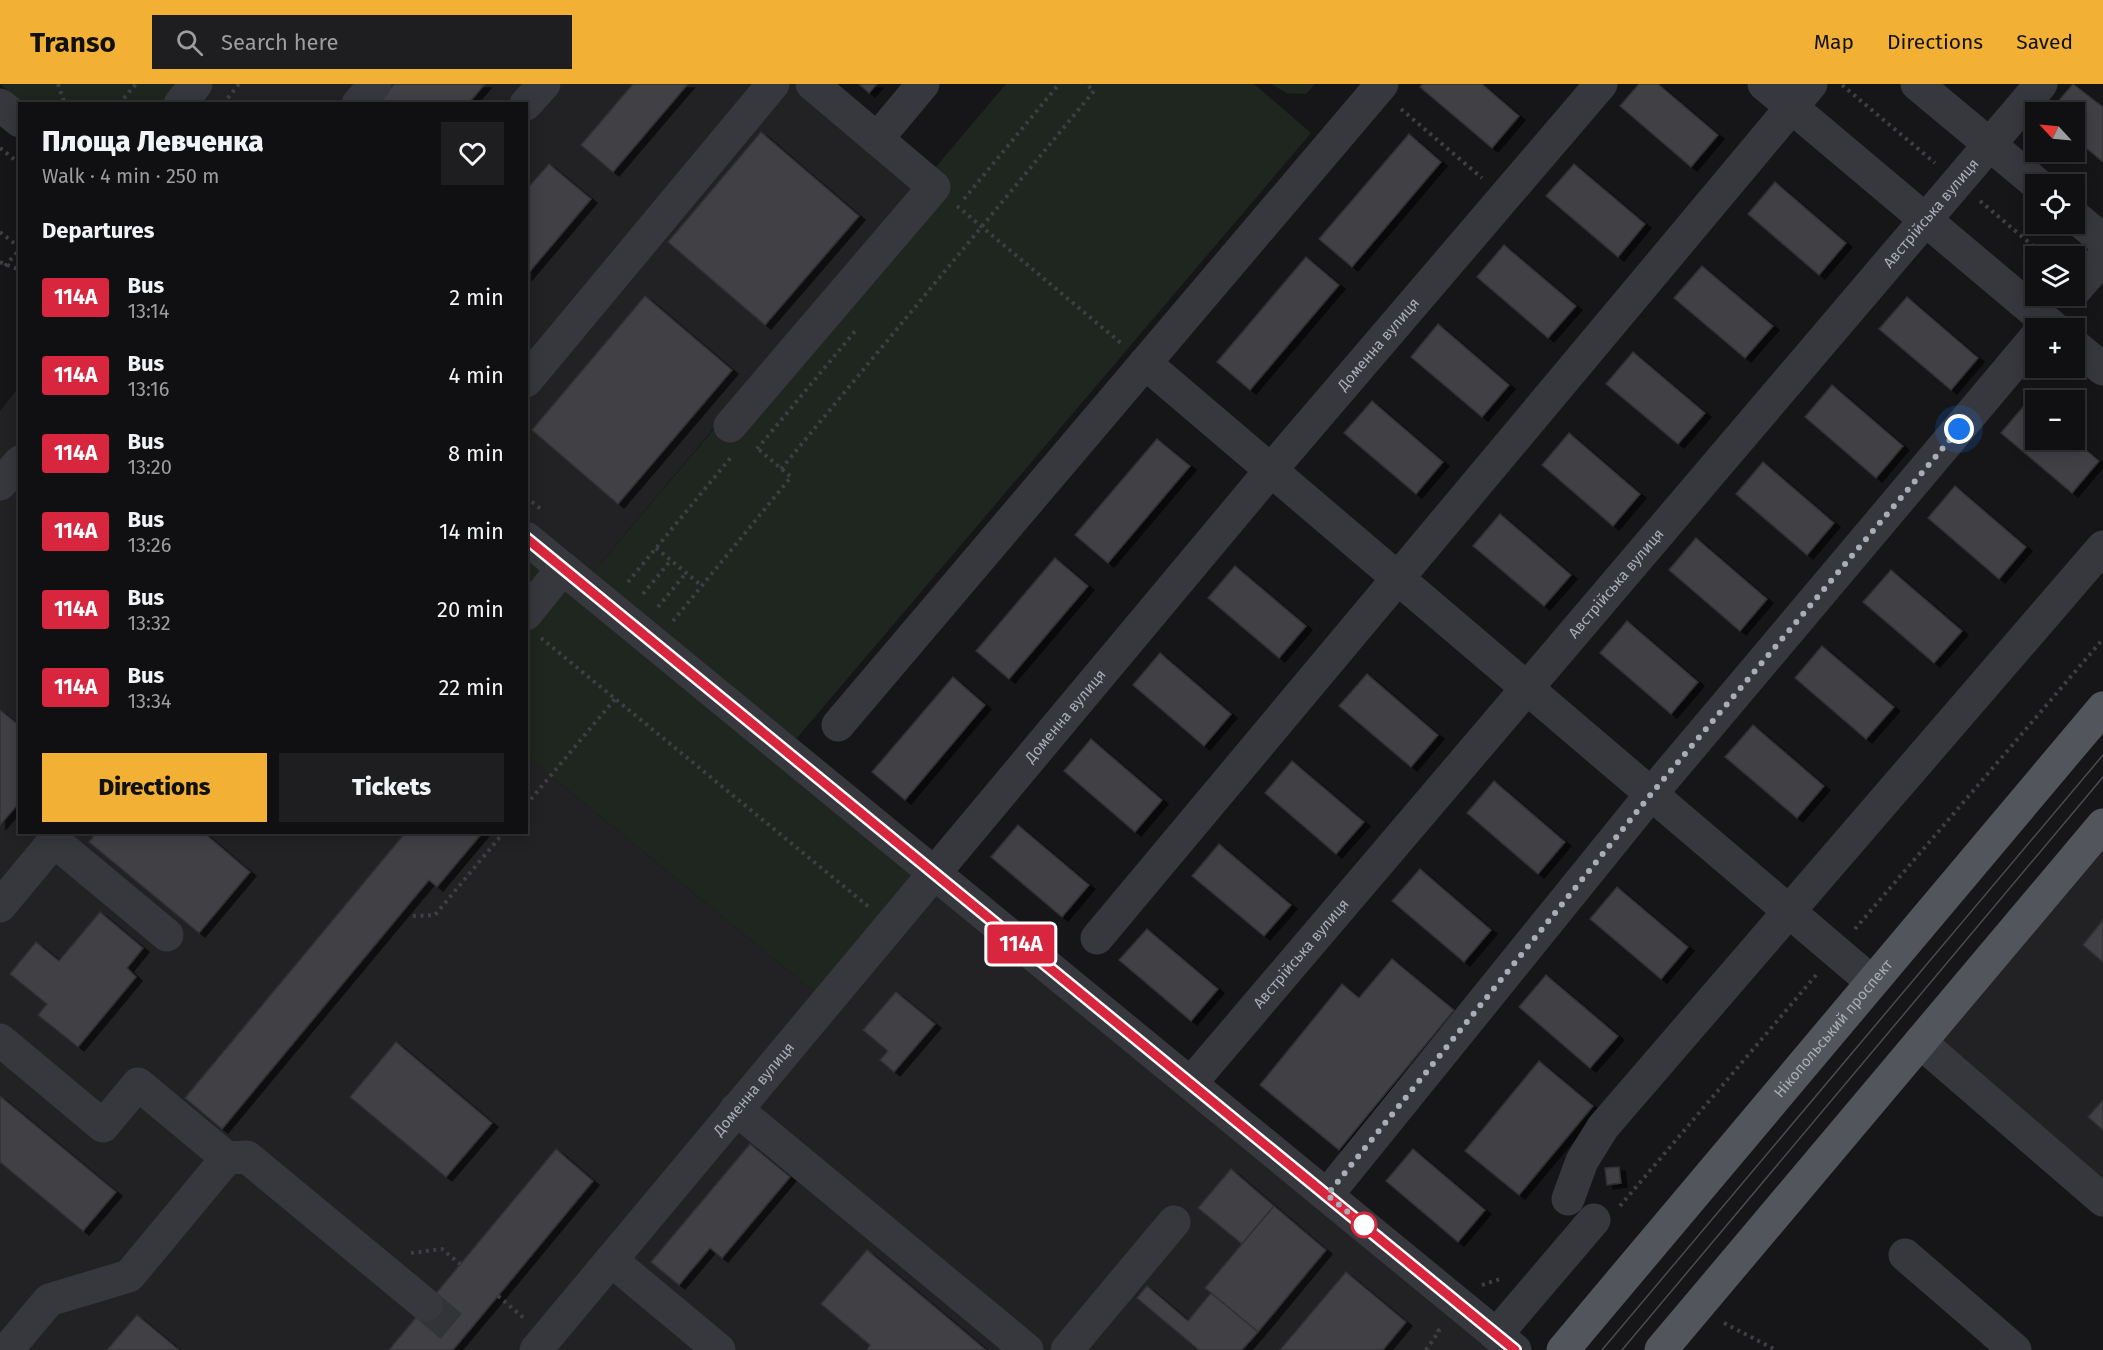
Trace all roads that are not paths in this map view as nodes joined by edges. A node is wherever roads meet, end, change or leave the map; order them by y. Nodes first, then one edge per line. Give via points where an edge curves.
1 (196, 84) edge
2 (375, 84) edge
3 (544, 84) edge
4 (772, 84) edge
5 (812, 84) edge
6 (923, 84) edge
7 (1601, 84) edge
8 (1764, 84) edge
9 (1917, 84) edge
10 (2041, 84) edge
11 (1380, 86) edge
12 (1801, 96) edge
13 (182, 102) edge
14 (360, 102) edge
15 (528, 102) edge
16 (877, 139) junction
17 (1989, 145) junction
18 (2025, 174) edge
19 (1925, 220) junction
20 (2085, 225) edge
21 (2103, 240) edge
22 (2103, 258) edge
23 (2085, 278) edge
24 (2063, 306) edge
25 (2033, 318) edge
26 (2054, 318) edge
27 (2025, 353) edge
28 (2085, 354) edge
29 (1145, 363) junction
30 (2103, 369) edge
31 (528, 379) edge
32 (734, 437) road end
33 (18, 464) edge
34 (1271, 470) junction
35 (0, 484) edge
36 (528, 539) edge
37 (2103, 547) edge
38 (563, 568) junction
39 (1398, 577) junction
40 (531, 624) edge
41 (1528, 688) junction
42 (2103, 708) edge
43 (838, 725) dead end
44 (1652, 793) junction
45 (2103, 825) edge
46 (934, 872) junction
47 (0, 906) edge
48 (1791, 911) junction
49 (167, 935) dead end
50 (1097, 938) dead end
51 (1872, 982) junction
52 (0, 1040) edge
53 (1920, 1042) junction
54 (1191, 1083) junction
55 (736, 1109) junction
56 (227, 1158) junction
57 (1327, 1195) junction
58 (1568, 1199) dead end
59 (2103, 1200) edge
60 (1594, 1220) dead end
61 (1174, 1222) dead end
62 (1905, 1255) dead end
63 (611, 1260) junction
64 (426, 1305) tunnel mouth
65 (1506, 1342) edge
66 (7, 1350) edge
67 (536, 1350) edge
68 (719, 1350) edge
69 (1027, 1350) edge
70 (1067, 1350) edge
71 (1563, 1350) edge
72 (1661, 1350) edge
73 (2015, 1350) edge

1 - 13 street
2 - 14 street
3 - 15 street
4 - 31 street
5 - 16 street
6 - 16 street
7 - 34 street, Доменна вулиця
8 - 12 street
9 - 17 street
10 - 17 street, Австрійська вулиця
11 - 29 street
12 - 19 street
12 - 39 street
16 - 32 street via 934,187
17 - 18 street
17 - 19 street, Австрійська вулиця
19 - 25 street
19 - 41 street, Австрійська вулиця
20 - 21 street
22 - 23 street
24 - 26 street
27 - 44 street
28 - 30 street
29 - 34 street
29 - 43 street
33 - 35 street
34 - 39 street
34 - 46 street, Доменна вулиця
36 - 38 street
37 - 48 street
38 - 40 street
38 - 46 street
39 - 41 street
39 - 50 street
41 - 44 street
41 - 54 street, Австрійська вулиця
42 - 51 main road, Нікопольський проспект
44 - 48 street
44 - 57 street
45 - 53 main road
46 - 54 street
46 - 55 street, Доменна вулиця
47 - 49 street via 54,841
48 - 51 street
48 - 58 street via 1603,1127 1582,1161
51 - 71 main road, Нікопольський проспект
52 - 56 street via 103,1126 138,1084
53 - 59 street
53 - 72 main road
54 - 57 street
55 - 63 street, Доменна вулиця
55 - 69 street
56 - 64 street via 248,1156
56 - 66 street via 129,1276 49,1300
57 - 65 street
60 - 65 street
61 - 70 street
62 - 73 street
63 - 67 street, Доменна вулиця
63 - 68 street

